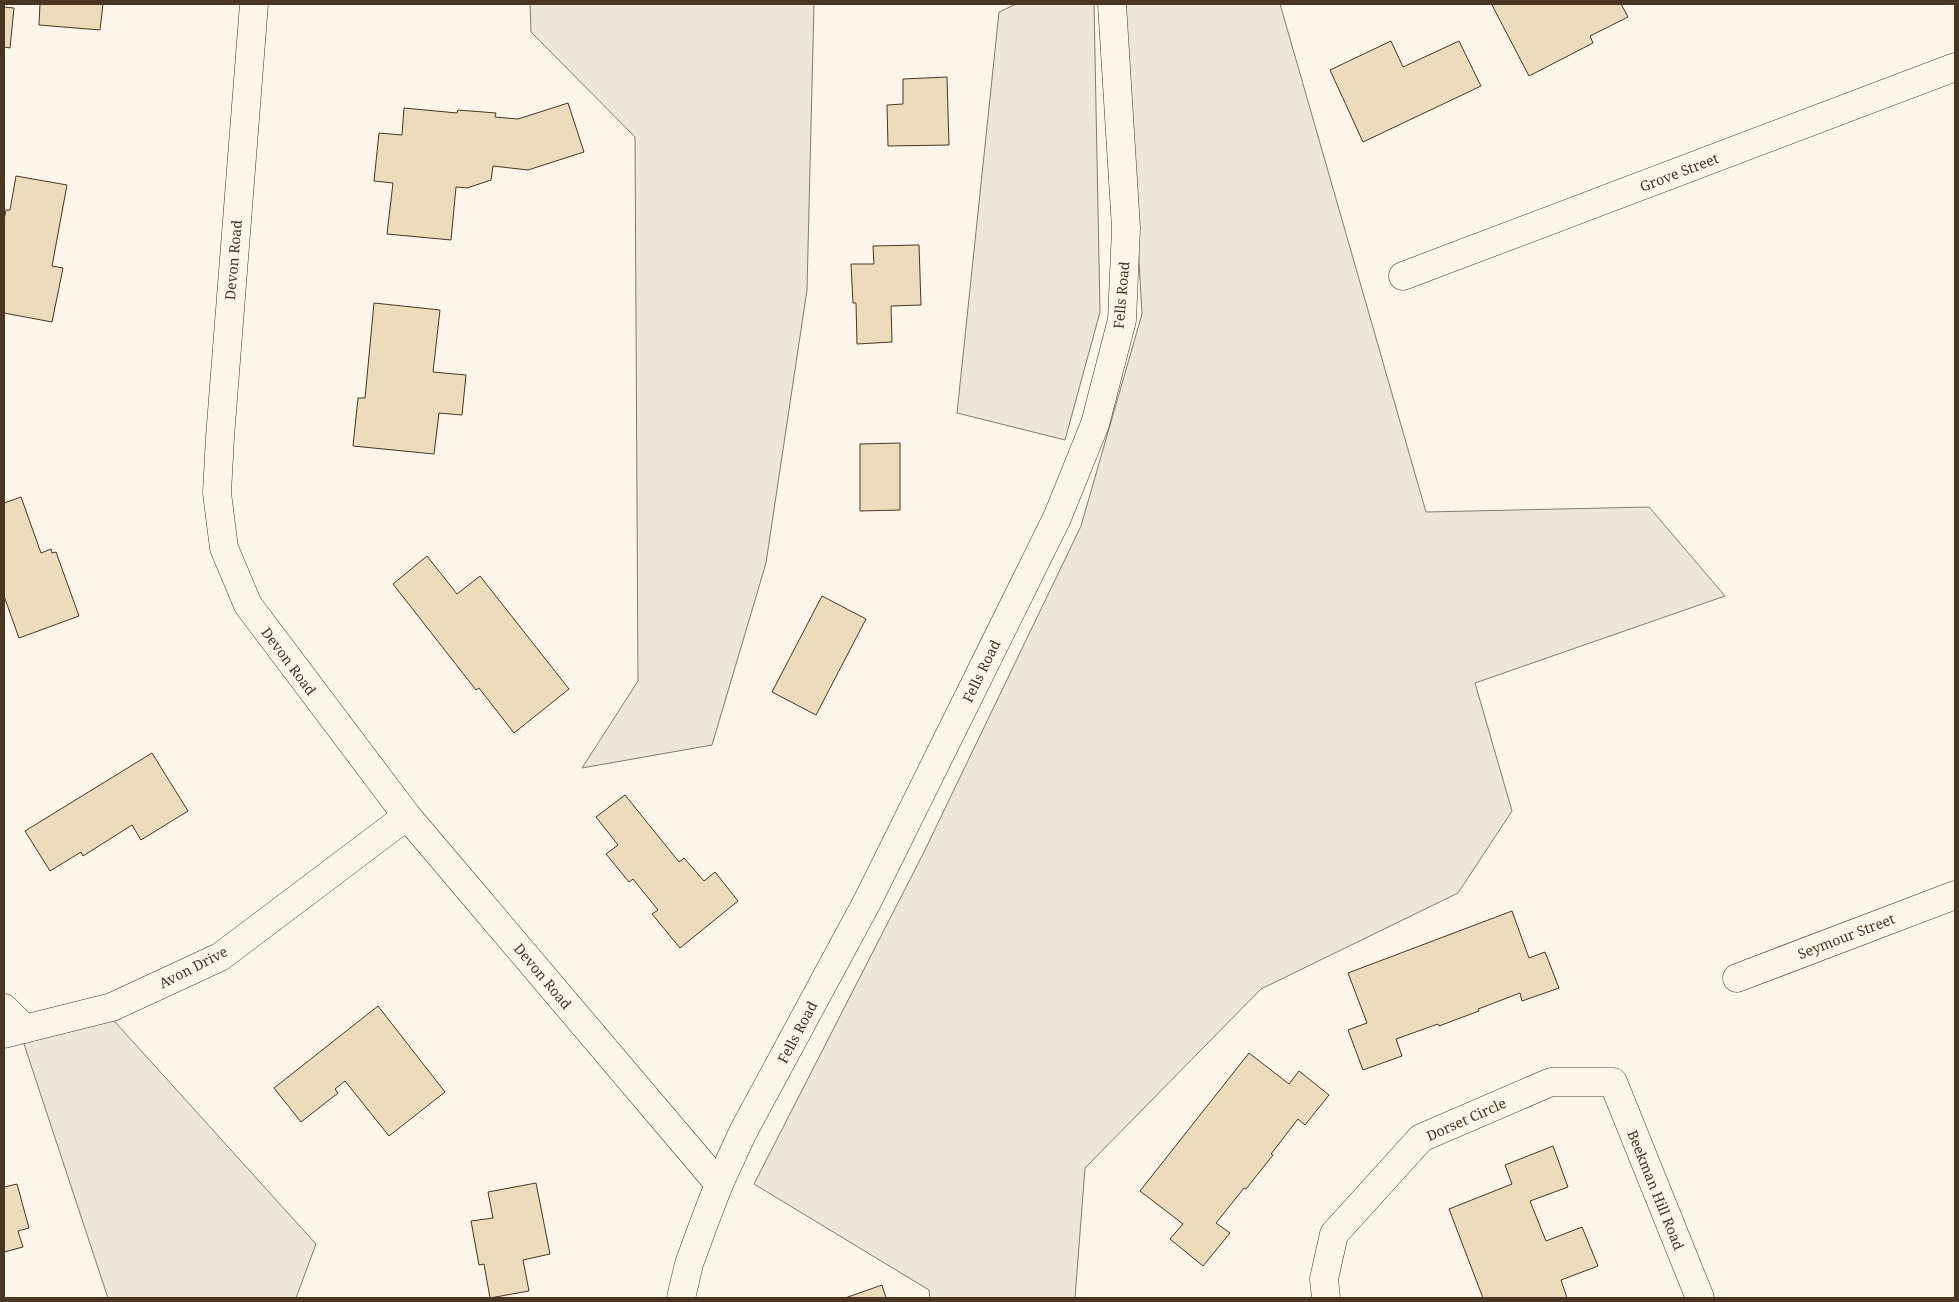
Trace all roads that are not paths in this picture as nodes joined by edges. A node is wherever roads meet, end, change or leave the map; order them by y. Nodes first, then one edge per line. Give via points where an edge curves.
1 (254, 4) edge
2 (1112, 4) edge
3 (1955, 67) edge
4 (1403, 276) dead end
5 (407, 816) junction
6 (1955, 895) edge
7 (1737, 978) dead end
8 (4, 1008) edge
9 (14, 1031) edge
10 (1613, 1082) joint
11 (719, 1184) junction
12 (681, 1298) edge
13 (1326, 1298) edge
14 (1700, 1298) edge

1 - 5 street, Devon Road via 220,437 217,493 224,548 248,606
2 - 11 street, Fells Road via 1126,228 1122,320 1095,424 1058,518 867,902 743,1132
3 - 4 street, Grove Street
5 - 9 street, Avon Drive via 220,957 112,1007
5 - 11 street, Devon Road
6 - 7 street, Seymour Street
8 - 9 street
10 - 13 street, Dorset Circle via 1551,1082 1421,1138 1334,1234 1324,1279
10 - 14 street, Beekman Hill Road
11 - 12 street, Fells Road via 689,1264

